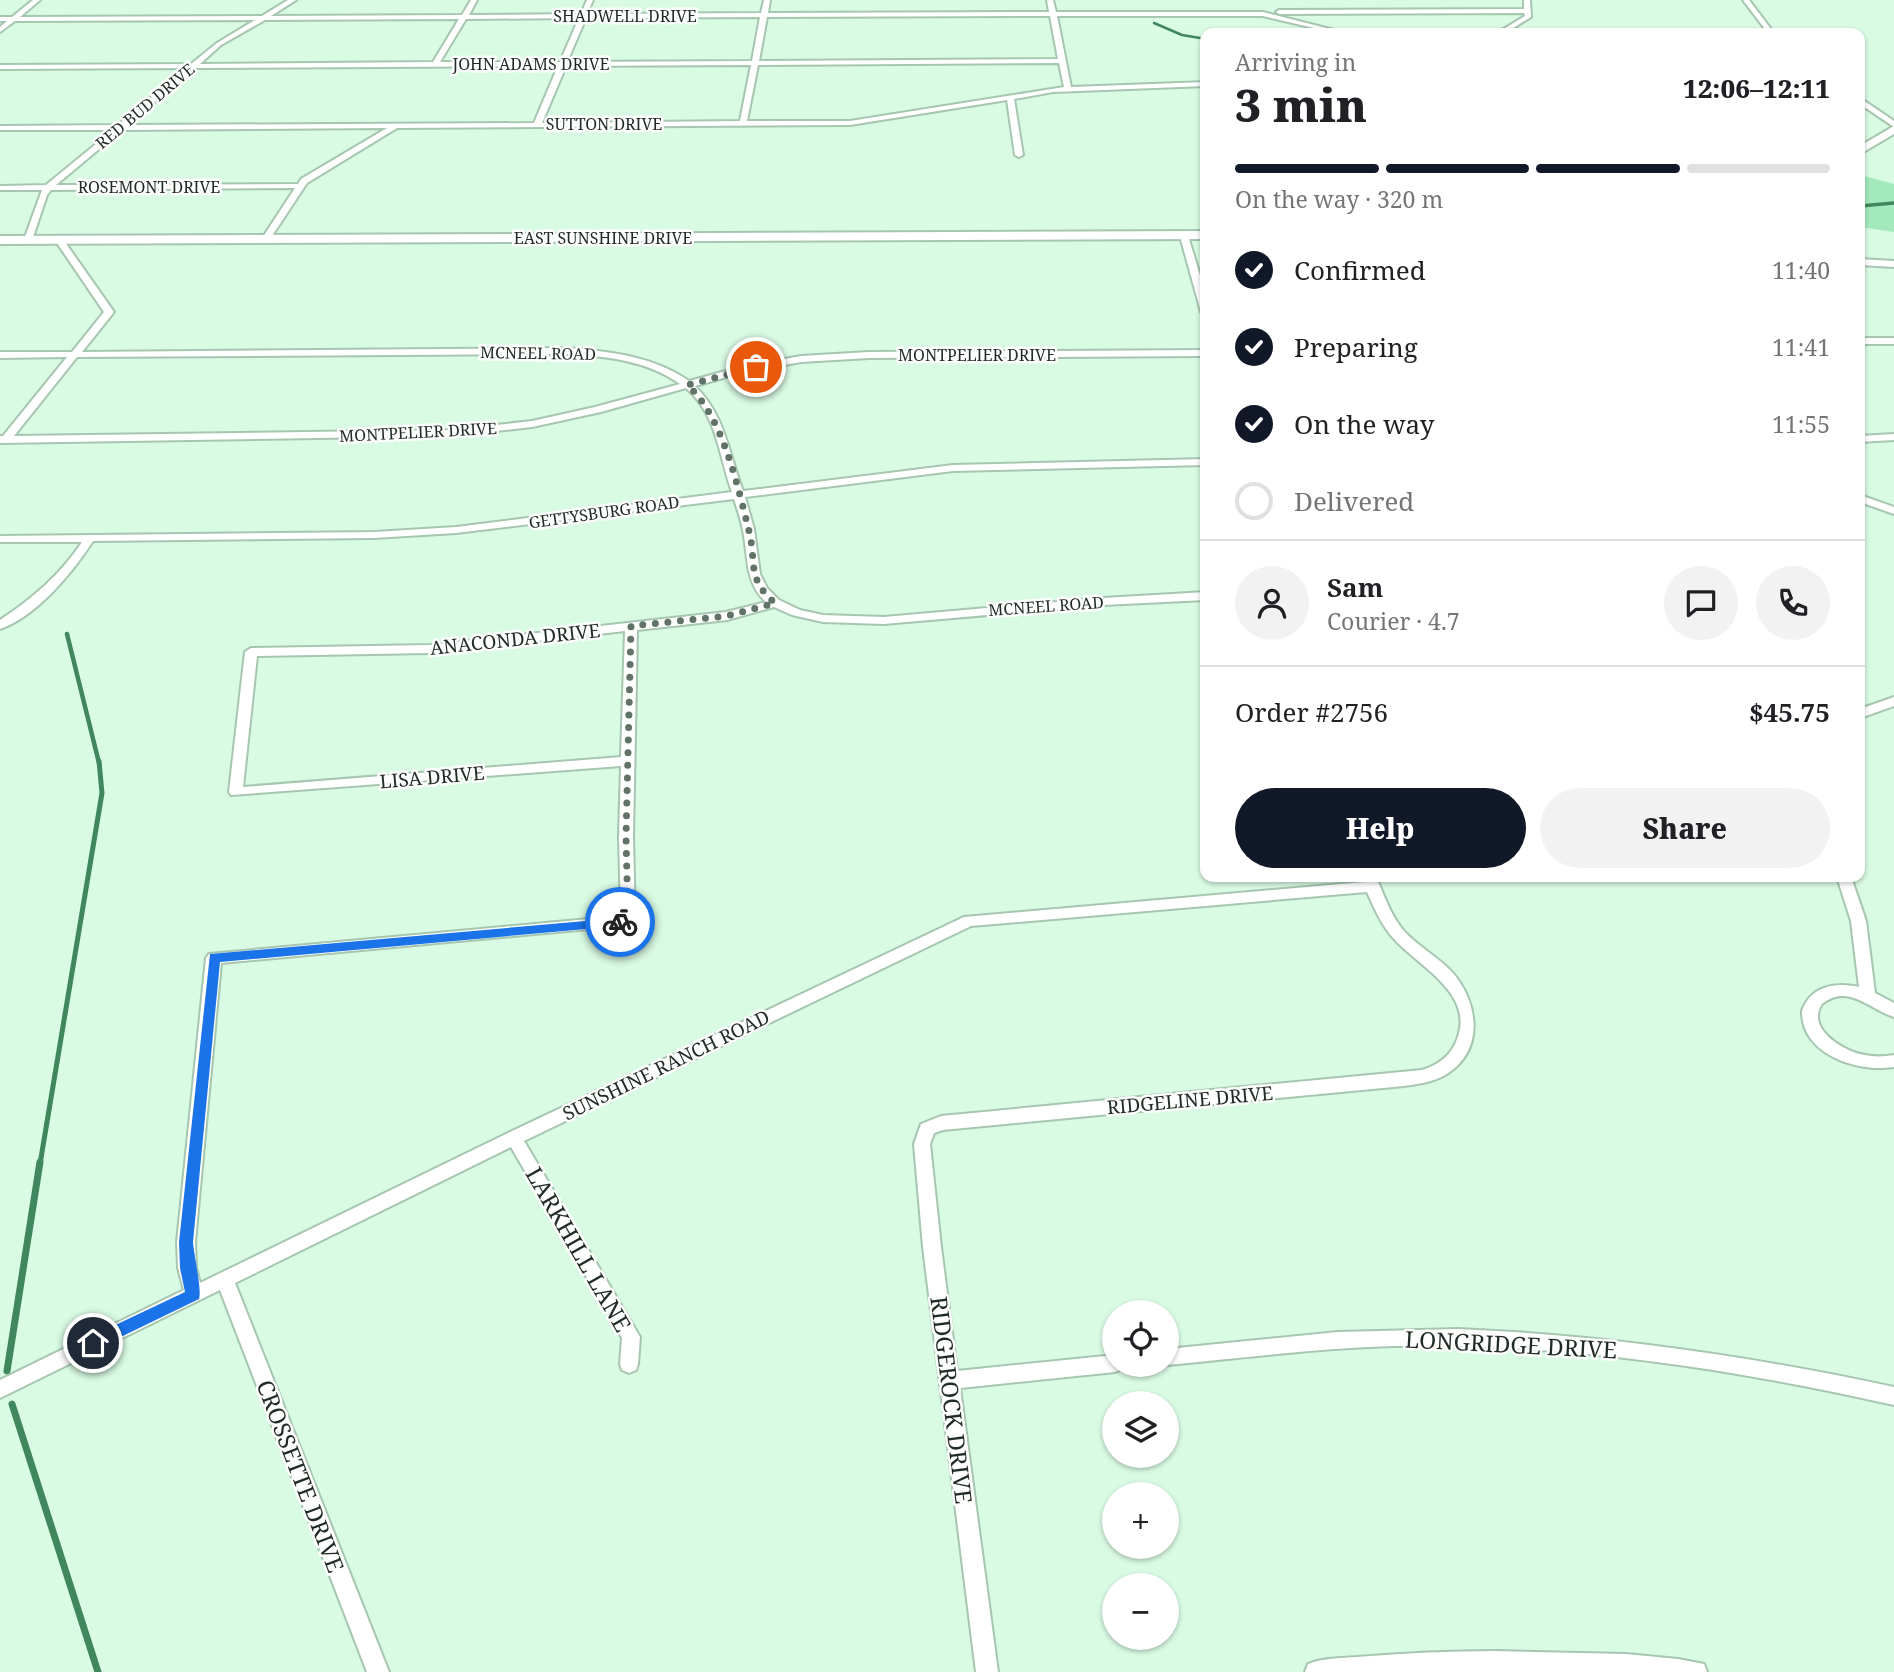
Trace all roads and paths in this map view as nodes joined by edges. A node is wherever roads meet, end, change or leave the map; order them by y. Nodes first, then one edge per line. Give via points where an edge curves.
1 (37, 0) edge
2 (293, 0) edge
3 (474, 0) edge
4 (590, 0) edge
5 (767, 0) edge
6 (1050, 0) edge
7 (1527, 0) edge
8 (1746, 0) edge
9 (1250, 11) junction
10 (1528, 11) junction
11 (1053, 14) junction
12 (763, 15) junction
13 (583, 16) junction
14 (464, 17) junction
15 (262, 18) junction
16 (0, 19) edge
17 (14, 19) junction
18 (1322, 28) edge
19 (1509, 28) edge
20 (1767, 28) edge
21 (0, 30) edge
22 (1062, 61) junction
23 (755, 63) junction
24 (564, 64) junction
25 (435, 65) junction
26 (192, 66) junction
27 (0, 67) edge
28 (1200, 84) edge
29 (1069, 89) junction
30 (1010, 97) junction
31 (1865, 104) edge
32 (743, 124) junction
33 (537, 125) junction
34 (395, 126) junction
35 (1894, 127) edge
36 (0, 128) edge
37 (119, 128) junction
38 (1865, 147) edge
39 (1019, 155) dead end
40 (299, 186) junction
41 (49, 187) junction
42 (0, 188) edge
43 (1200, 235) edge
44 (1184, 236) junction
45 (0, 240) edge
46 (28, 240) junction
47 (59, 240) junction
48 (265, 240) junction
49 (1865, 262) edge
50 (1894, 264) edge
51 (1200, 287) edge
52 (1865, 341) edge
53 (1894, 341) edge
54 (1200, 353) edge
55 (76, 354) junction
56 (0, 355) edge
57 (687, 385) junction
58 (1894, 437) edge
59 (1865, 439) edge
60 (2, 441) edge
61 (1200, 462) edge
62 (737, 494) junction
63 (1865, 500) edge
64 (1894, 511) edge
65 (0, 539) edge
66 (89, 539) junction
67 (1200, 596) edge
68 (775, 603) junction
69 (0, 625) edge
70 (631, 626) junction
71 (1894, 701) edge
72 (1865, 712) edge
73 (627, 761) junction
74 (236, 792) joint
75 (1361, 882) edge
76 (1371, 882) edge
77 (1846, 882) edge
78 (1867, 995) junction
79 (1894, 1010) edge
80 (1894, 1061) edge
81 (927, 1129) joint
82 (514, 1138) junction
83 (225, 1281) junction
84 (194, 1295) junction
85 (1179, 1356) edge
86 (629, 1364) dead end
87 (1102, 1364) edge
88 (950, 1380) junction
89 (0, 1389) edge
90 (1894, 1396) edge
91 (378, 1672) edge
92 (986, 1672) edge
93 (1316, 1672) edge
94 (1696, 1672) edge

1 - 17 street
2 - 15 street, RED BUD DRIVE
3 - 14 street
4 - 13 street
5 - 12 street
6 - 11 street
7 - 10 street
8 - 20 street
9 - 10 street, SHADWELL DRIVE
9 - 11 street, SHADWELL DRIVE
9 - 18 street
10 - 19 street via 1528,17
11 - 12 street, SHADWELL DRIVE
11 - 22 street
12 - 13 street, SHADWELL DRIVE
12 - 23 street
13 - 14 street, SHADWELL DRIVE
13 - 24 street
14 - 15 street, SHADWELL DRIVE
14 - 25 street
15 - 17 street, SHADWELL DRIVE
15 - 26 street, RED BUD DRIVE
16 - 17 street, SHADWELL DRIVE
17 - 21 street
22 - 23 street, JOHN ADAMS DRIVE
22 - 29 street
23 - 24 street, JOHN ADAMS DRIVE
23 - 32 street
24 - 25 street, JOHN ADAMS DRIVE
24 - 33 street
25 - 26 street, JOHN ADAMS DRIVE
26 - 27 street, JOHN ADAMS DRIVE
26 - 37 street, RED BUD DRIVE
28 - 29 street, SUTTON DRIVE
29 - 30 street, SUTTON DRIVE
30 - 32 street, SUTTON DRIVE via 860,122
30 - 39 street
31 - 35 street
32 - 33 street, SUTTON DRIVE
33 - 34 street, SUTTON DRIVE
34 - 37 street, SUTTON DRIVE
34 - 40 street
35 - 38 street
36 - 37 street, SUTTON DRIVE
37 - 41 street, RED BUD DRIVE
40 - 41 street, ROSEMONT DRIVE
40 - 48 street
41 - 42 street, ROSEMONT DRIVE
41 - 46 street, RED BUD DRIVE
43 - 44 street, EAST SUNSHINE DRIVE
44 - 48 street, EAST SUNSHINE DRIVE
44 - 51 street
45 - 46 street, EAST SUNSHINE DRIVE
46 - 47 street, EAST SUNSHINE DRIVE
47 - 48 street, EAST SUNSHINE DRIVE
47 - 55 street via 109,313
49 - 50 street
52 - 53 street
54 - 57 street, MONTPELIER DRIVE via 847,356 771,364
55 - 56 street, MCNEEL ROAD
55 - 57 street, MCNEEL ROAD via 580,352 636,361
55 - 60 street
57 - 60 street, MONTPELIER DRIVE via 545,421 450,433
57 - 62 street, MCNEEL ROAD via 716,421
58 - 59 street
61 - 62 street, GETTYSBURG ROAD via 953,468
62 - 66 street, GETTYSBURG ROAD via 456,530
62 - 68 street, MCNEEL ROAD via 749,533 754,580
63 - 64 street
65 - 66 street, GETTYSBURG ROAD
66 - 69 street via 51,590
67 - 68 street, MCNEEL ROAD via 859,621 821,618
68 - 70 street, ANACONDA DRIVE via 740,614
70 - 73 street
70 - 74 street, ANACONDA DRIVE via 430,649 251,652
71 - 72 street
73 - 74 street, LISA DRIVE
73 - 84 street via 628,921 214,958 186,1242
75 - 82 street, SUNSHINE RANCH ROAD via 970,921
76 - 81 street, RIDGELINE DRIVE via 1383,913 1399,935 1447,976 1462,997 1469,1017 1468,1032 1461,1049 1440,1070 1404,1080 941,1123
77 - 78 street via 1863,935
78 - 79 street
78 - 80 street via 1842,991 1821,995 1811,1005 1812,1024 1825,1042 1851,1058 1871,1063
81 - 88 street, RIDGEROCK DRIVE via 922,1144
82 - 83 street, SUNSHINE RANCH ROAD
82 - 86 street, LARKHILL LANE via 631,1337
83 - 84 street, SUNSHINE RANCH ROAD
83 - 91 street, CROSSETTE DRIVE
84 - 89 street, SUNSHINE RANCH ROAD
85 - 90 street, LONGRIDGE DRIVE via 1396,1337 1571,1342 1738,1364
87 - 88 street
88 - 92 street, RIDGEROCK DRIVE
93 - 94 street via 1392,1662 1486,1660 1652,1665

